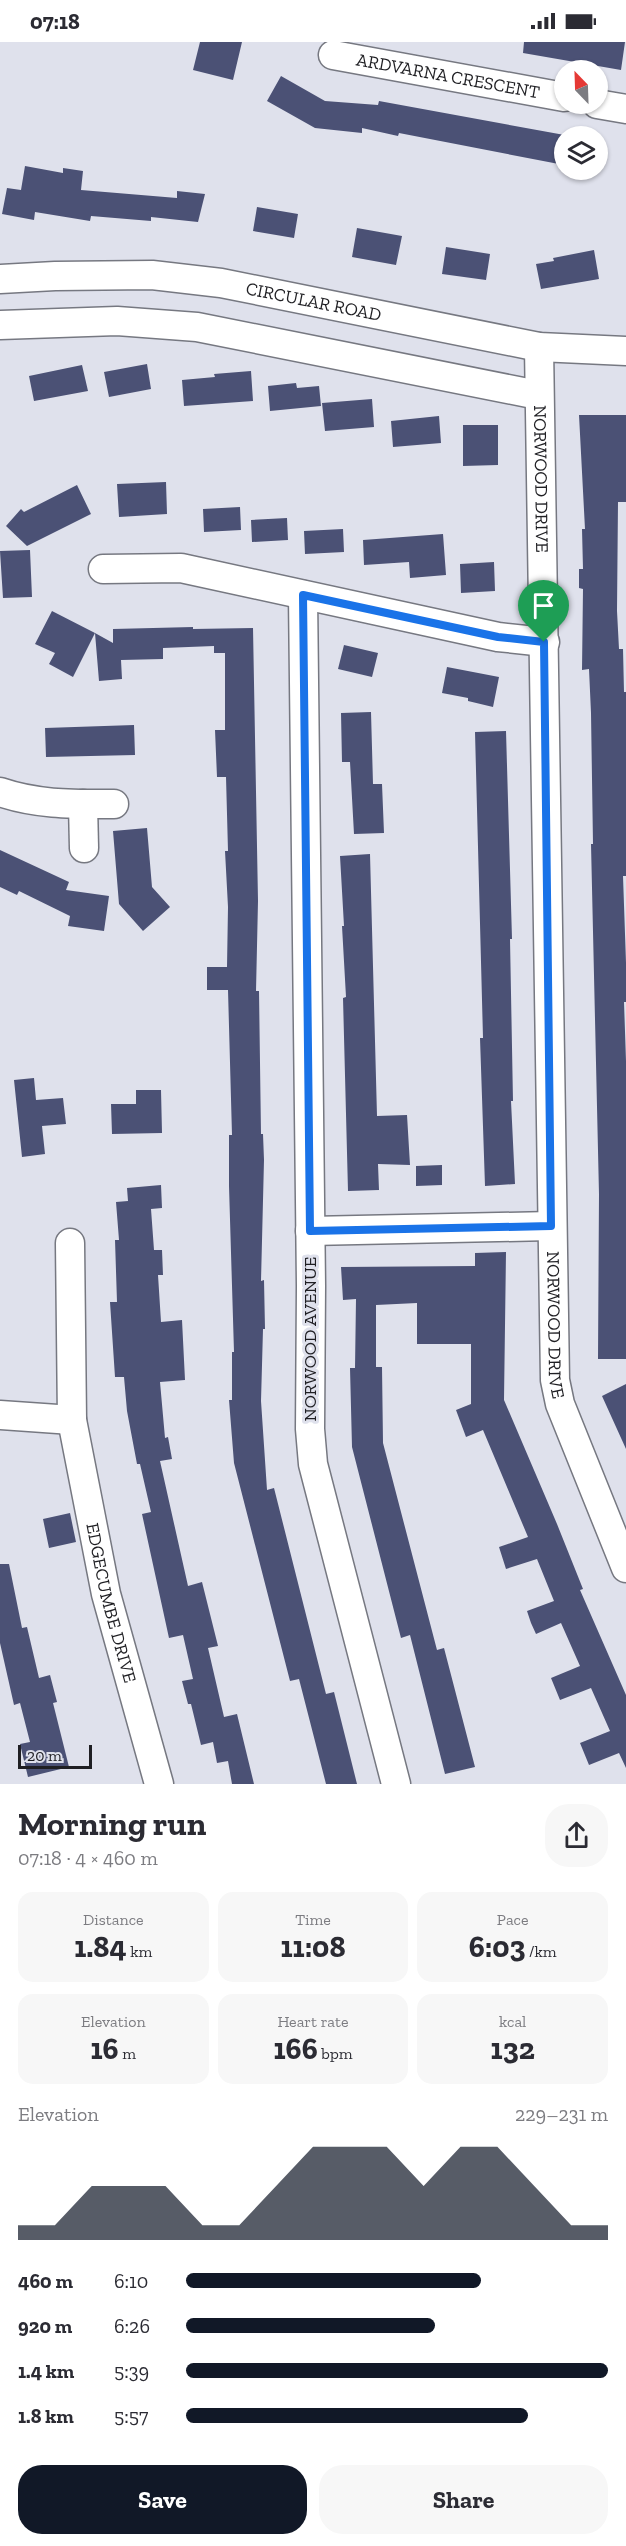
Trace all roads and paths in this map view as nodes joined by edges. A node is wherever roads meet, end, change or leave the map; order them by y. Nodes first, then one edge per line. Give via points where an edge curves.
1 (333, 56) dead end
2 (554, 96) edge
3 (608, 106) edge
4 (626, 109) edge
5 (0, 279) edge
6 (0, 326) edge
7 (539, 347) junction
8 (626, 351) edge
9 (538, 395) junction
10 (103, 569) dead end
11 (303, 595) junction
12 (544, 642) junction
13 (0, 792) edge
14 (83, 804) junction
15 (114, 804) dead end
16 (84, 848) dead end
17 (551, 1226) junction
18 (310, 1231) junction
19 (70, 1244) dead end
20 (0, 1415) edge
21 (72, 1420) junction
22 (626, 1568) edge
23 (159, 1784) edge
24 (396, 1784) edge

1 - 2 street, ARDVARNA CRESCENT
3 - 4 street
5 - 7 street, CIRCULAR ROAD via 152,275 220,283
6 - 9 street via 117,321 197,327
7 - 8 street, CIRCULAR ROAD
7 - 9 street, NORWOOD DRIVE
9 - 12 street, NORWOOD DRIVE
10 - 11 street via 181,568
11 - 12 street via 498,637
11 - 18 street, NORWOOD AVENUE
12 - 17 street, NORWOOD DRIVE
13 - 14 street via 32,801
14 - 15 street
14 - 16 street
17 - 18 street
17 - 22 street, NORWOOD DRIVE via 555,1380 560,1404
18 - 24 street, NORWOOD AVENUE via 313,1464
19 - 21 street, EDGECUMBE DRIVE
20 - 21 street
21 - 23 street, EDGECUMBE DRIVE via 105,1594

